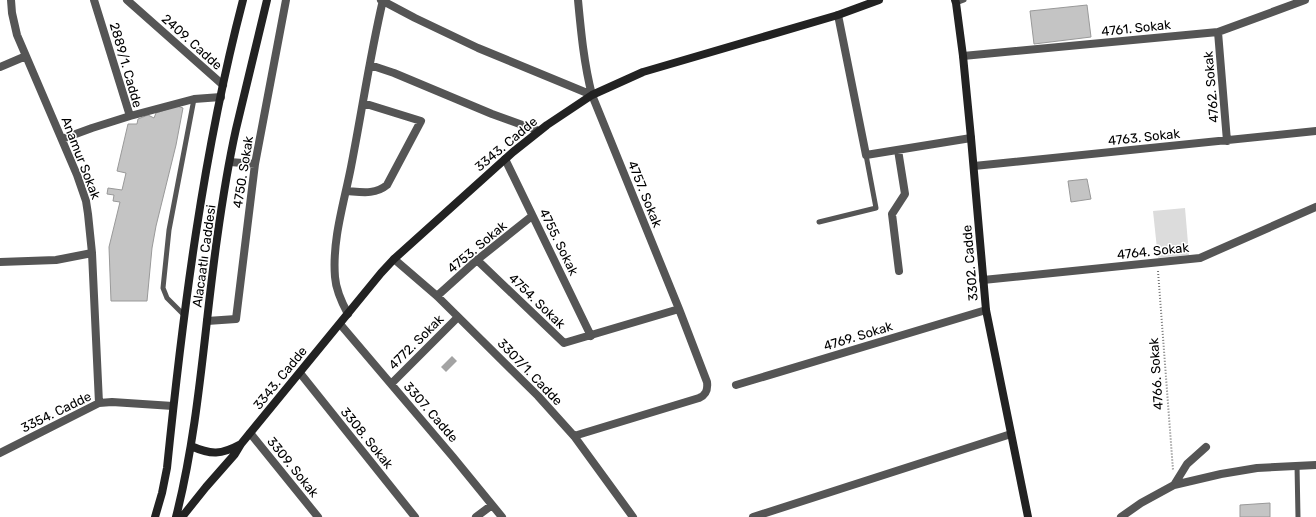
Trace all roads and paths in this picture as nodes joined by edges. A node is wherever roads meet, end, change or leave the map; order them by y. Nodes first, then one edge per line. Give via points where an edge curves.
1 (12, 0) edge
2 (94, 0) edge
3 (127, 0) edge
4 (243, 0) edge
5 (268, 0) edge
6 (286, 0) edge
7 (382, 0) edge
8 (578, 0) edge
9 (879, 0) edge
10 (948, 0) edge
11 (1305, 0) edge
12 (958, 1) edge
13 (838, 15) junction
14 (1218, 32) junction
15 (26, 56) junction
16 (963, 56) junction
17 (370, 64) junction
18 (0, 67) edge
19 (223, 85) junction
20 (592, 95) junction
21 (221, 97) junction
22 (194, 99) junction
23 (364, 103) junction
24 (130, 116) junction
25 (539, 131) junction
26 (1316, 131) edge
27 (971, 138) junction
28 (62, 139) junction
29 (1228, 141) junction
30 (898, 150) junction
31 (866, 155) junction
32 (505, 159) junction
33 (230, 162) junction
34 (255, 164) junction
35 (974, 166) junction
36 (347, 191) junction
37 (1316, 207) edge
38 (532, 216) junction
39 (819, 222) dead end
40 (92, 253) junction
41 (394, 259) junction
42 (477, 260) junction
43 (0, 262) edge
44 (1157, 262) junction
45 (899, 271) dead end
46 (983, 280) junction
47 (437, 296) junction
48 (678, 309) junction
49 (986, 310) junction
50 (348, 314) junction
51 (184, 315) junction
52 (458, 316) junction
53 (206, 321) junction
54 (340, 324) junction
55 (591, 336) junction
56 (300, 373) junction
57 (391, 384) junction
58 (736, 385) dead end
59 (99, 404) junction
60 (173, 406) junction
61 (250, 433) junction
62 (1011, 434) junction
63 (574, 436) junction
64 (241, 444) junction
65 (191, 446) junction
66 (1206, 447) dead end
67 (0, 453) edge
68 (1297, 465) junction
69 (1316, 465) edge
70 (1174, 485) junction
71 (492, 505) junction
72 (155, 517) edge
73 (176, 517) edge
74 (182, 517) edge
75 (318, 517) edge
76 (415, 517) edge
77 (476, 517) edge
78 (502, 517) edge
79 (632, 517) edge
80 (752, 517) edge
81 (1028, 517) edge
82 (1121, 517) edge
83 (1298, 517) edge

1 - 15 street, Anamur Sokak via 14,24
2 - 24 street, 2889/1. Cadde
3 - 19 street, 2409. Cadde
4 - 19 street, Alacaatlı Caddesi
5 - 33 street, Alacaatlı Caddesi
6 - 34 street, 4750. Sokak
7 - 17 street
7 - 20 street via 478,48
8 - 20 street, 4757. Sokak via 582,43
9 - 13 street, 3343. Cadde
10 - 12 street
11 - 14 street, 4761. Sokak
12 - 16 street, 3302. Cadde
13 - 20 street, 3343. Cadde via 643,72
13 - 31 street
14 - 16 street, 4761. Sokak
14 - 29 street, 4762. Sokak
15 - 18 street
15 - 28 street, Anamur Sokak
16 - 27 street, 3302. Cadde
17 - 23 street
17 - 25 street
19 - 21 street, Alacaatlı Caddesi
20 - 25 street, 3343. Cadde
20 - 48 street, 4757. Sokak
21 - 22 street
21 - 51 street, Alacaatlı Caddesi via 201,197
22 - 24 street
22 - 51 lane via 169,230 163,288 165,295
23 - 36 street
23 - 36 street via 422,121 387,185 371,192
24 - 28 street, 2889/1. Cadde
25 - 32 street, 3343. Cadde
26 - 29 street, 4763. Sokak
27 - 30 street
27 - 35 street, 3302. Cadde
28 - 40 street, Anamur Sokak via 86,201
29 - 35 street, 4763. Sokak
30 - 31 street
30 - 45 street via 905,194 892,214
31 - 39 lane via 876,208
32 - 38 street, 4755. Sokak
32 - 41 street, 3343. Cadde
33 - 34 street
33 - 53 street, Alacaatlı Caddesi
34 - 53 street, 4750. Sokak via 236,319
35 - 46 street, 3302. Cadde
36 - 50 street via 338,228 335,278
37 - 44 street, 4764. Sokak via 1200,258
38 - 42 street, 4753. Sokak
38 - 55 street, 4755. Sokak
40 - 43 street via 48,260
40 - 59 street, Anamur Sokak
41 - 47 street, 3307/1. Cadde
41 - 50 street, 3343. Cadde
42 - 47 street, 4753. Sokak
42 - 55 street, 4754. Sokak via 564,343
44 - 46 street, 4764. Sokak
44 - 70 path, 4766. Sokak
46 - 49 street, 3302. Cadde
47 - 52 street, 3307/1. Cadde
48 - 55 street, 4754. Sokak
48 - 63 street, 4757. Sokak via 708,388 703,396
49 - 58 street, 4769. Sokak
49 - 62 street, 3302. Cadde
50 - 54 street, 3343. Cadde
51 - 60 street, Alacaatlı Caddesi
52 - 57 street, 4772. Sokak
52 - 63 street, 3307/1. Cadde
53 - 65 street, Alacaatlı Caddesi
54 - 56 street, 3343. Cadde
54 - 57 street, 3307. Cadde
56 - 61 street, 3343. Cadde
56 - 76 street, 3308. Sokak
57 - 71 street, 3307. Cadde
59 - 60 street, 3354. Cadde via 112,402
59 - 67 street, 3354. Cadde
60 - 72 street, Alacaatlı Caddesi via 166,474
61 - 64 street, 3343. Cadde
61 - 75 street, 3309. Sokak
62 - 80 street
62 - 81 street, 3302. Cadde
63 - 79 street, 3307/1. Cadde
64 - 65 street, 3343. Cadde via 216,453
64 - 74 street, 3343. Cadde
65 - 73 street, Alacaatlı Caddesi
66 - 70 street via 1187,464
68 - 69 street
68 - 70 street via 1257,468
68 - 83 lane
70 - 82 street
71 - 77 street
71 - 78 street, 3307. Cadde

